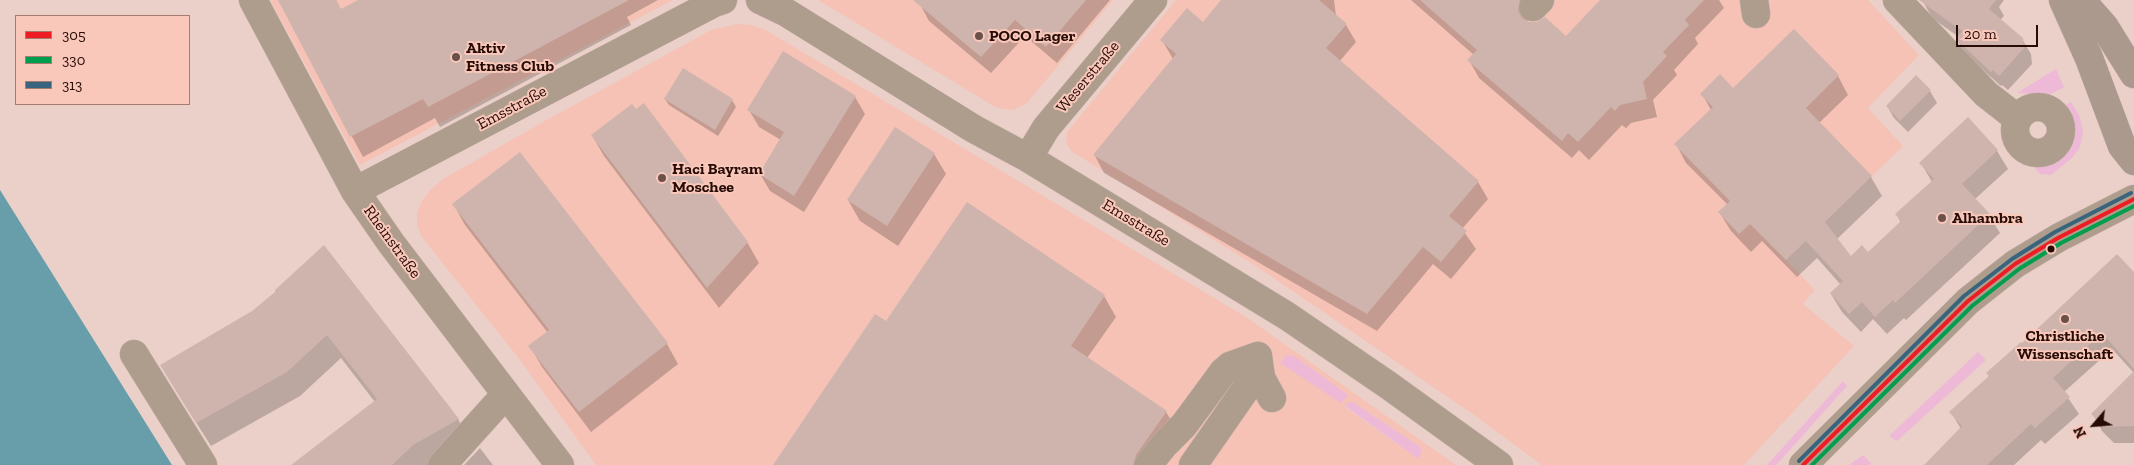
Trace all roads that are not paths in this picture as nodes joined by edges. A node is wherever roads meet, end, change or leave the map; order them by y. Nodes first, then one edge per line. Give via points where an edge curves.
1 (253, 0) edge
2 (722, 0) edge
3 (760, 0) edge
4 (1153, 0) edge
5 (1897, 0) edge
6 (2082, 6) edge
7 (2134, 74) edge
8 (2018, 119) dead end
9 (1028, 158) junction
10 (2134, 161) edge
11 (356, 191) junction
12 (2134, 199) edge
13 (134, 354) dead end
14 (1258, 356) junction
15 (506, 394) junction
16 (1272, 398) dead end
17 (203, 465) edge
18 (442, 465) edge
19 (560, 465) edge
20 (1148, 465) edge
21 (1194, 465) edge
22 (1499, 465) edge
23 (1802, 465) edge

1 - 11 street, Rheinstraße
2 - 11 street, Emsstraße
3 - 9 street, Emsstraße via 787,13 974,129
4 - 9 street, Weserstraße via 1046,128
5 - 8 street via 1986,94
6 - 7 main road via 2118,46
6 - 10 main road via 2089,58 2122,146
9 - 22 street, Emsstraße via 1287,316
11 - 15 street, Rheinstraße via 391,243
12 - 23 street via 2022,260 1968,301
13 - 17 street
14 - 16 street via 1261,378
14 - 20 street via 1230,366 1223,372 1184,425
14 - 21 street via 1248,386
15 - 18 street
15 - 19 street, Rheinstraße

